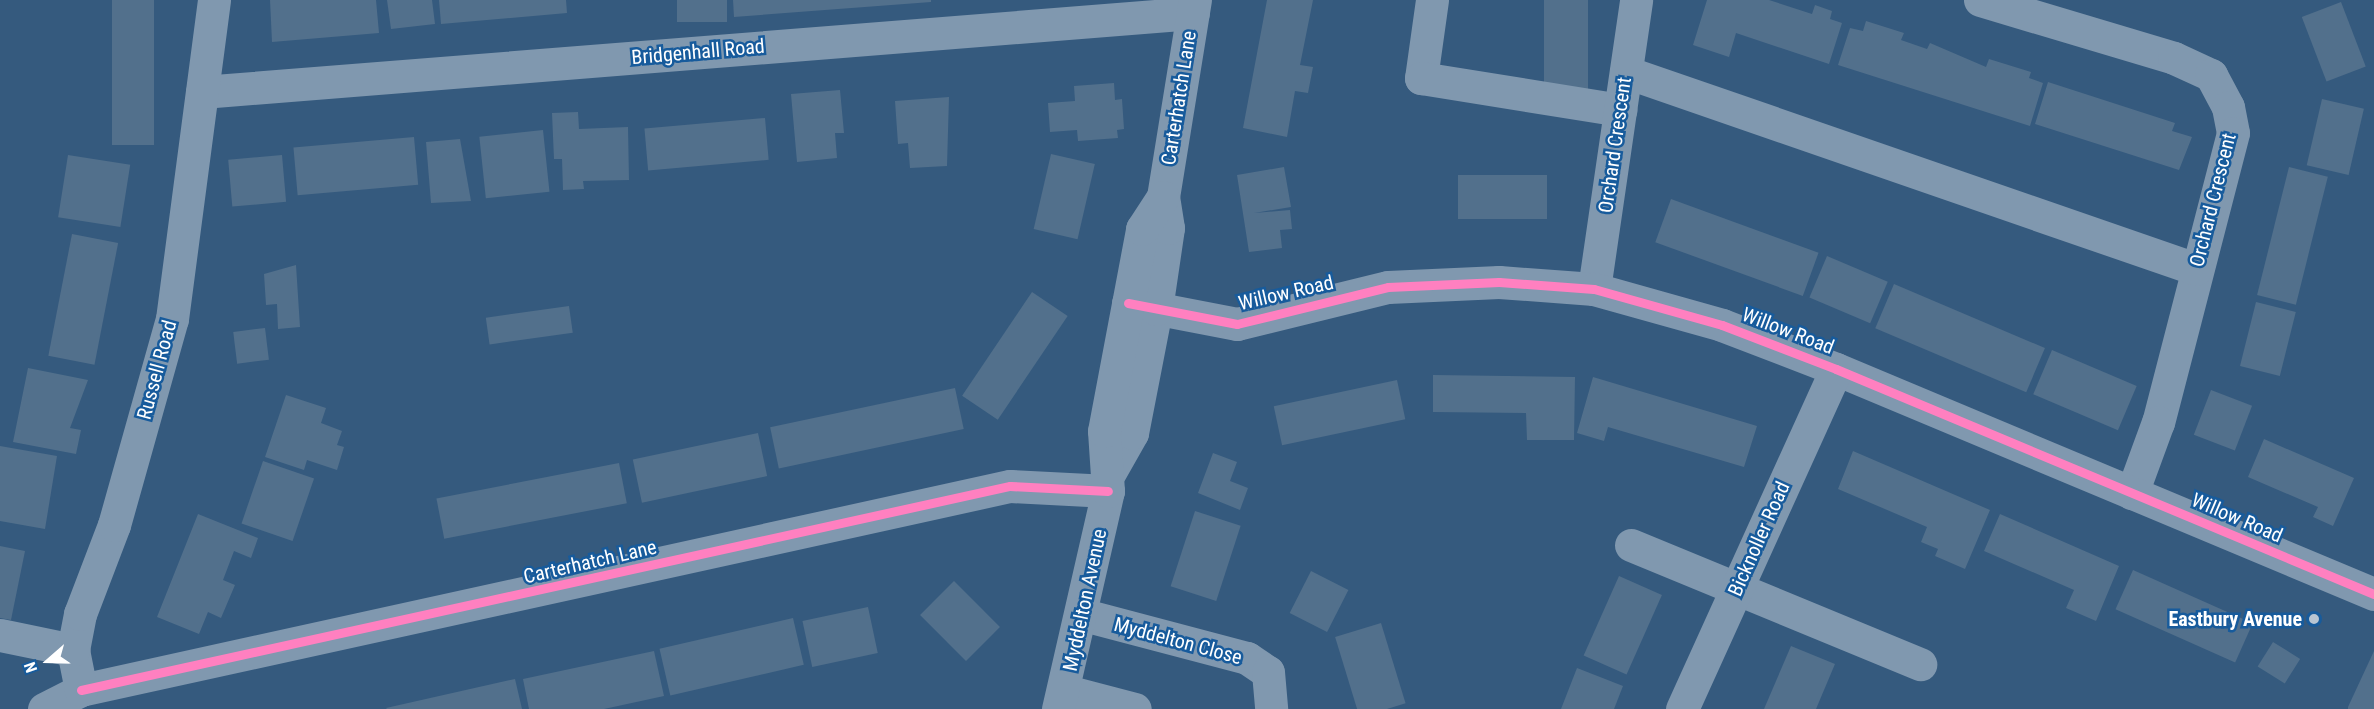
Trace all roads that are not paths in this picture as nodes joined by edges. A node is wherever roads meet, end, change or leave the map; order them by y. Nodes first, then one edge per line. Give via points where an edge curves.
1 (214, 0) edge
2 (1432, 0) edge
3 (1636, 0) edge
4 (1980, 0) edge
5 (1194, 7) edge
6 (1626, 72) junction
7 (202, 92) junction
8 (1620, 110) junction
9 (2196, 269) junction
10 (1594, 290) junction
11 (1142, 306) junction
12 (1836, 369) junction
13 (1109, 481) junction
14 (2132, 493) junction
15 (1631, 545) dead end
16 (1738, 585) junction
17 (2374, 594) edge
18 (1084, 615) junction
19 (0, 635) edge
20 (73, 650) junction
21 (1920, 664) dead end
22 (81, 690) junction
23 (1062, 700) edge
24 (44, 709) edge
25 (1134, 709) edge
26 (1271, 709) edge
27 (1682, 709) edge

1 - 7 street, Russell Road
2 - 8 street via 1420,78
3 - 6 street, Orchard Crescent
4 - 9 street, Orchard Crescent via 2174,58 2211,75 2228,107 2233,133
5 - 7 street, Bridgenhall Road
5 - 11 street, Carterhatch Lane via 1163,197 1168,228
6 - 8 street, Orchard Crescent
6 - 9 street
7 - 20 street, Russell Road via 172,320
8 - 10 street, Orchard Crescent
9 - 14 street, Orchard Crescent via 2158,422
10 - 11 street, Willow Road via 1499,282 1388,287 1237,324
10 - 12 street, Willow Road via 1722,325
11 - 13 street, Carterhatch Lane via 1104,431
12 - 14 street, Willow Road
12 - 16 street, Bicknoller Road
13 - 18 street, Myddelton Avenue
13 - 22 street, Carterhatch Lane via 1010,486
14 - 17 street, Willow Road
15 - 16 street
16 - 21 street
16 - 27 street, Bicknoller Road
18 - 23 street, Myddelton Avenue
18 - 26 street, Myddelton Close via 1247,658 1268,672
19 - 20 street
20 - 22 street, Russell Road
22 - 24 street
23 - 25 street

